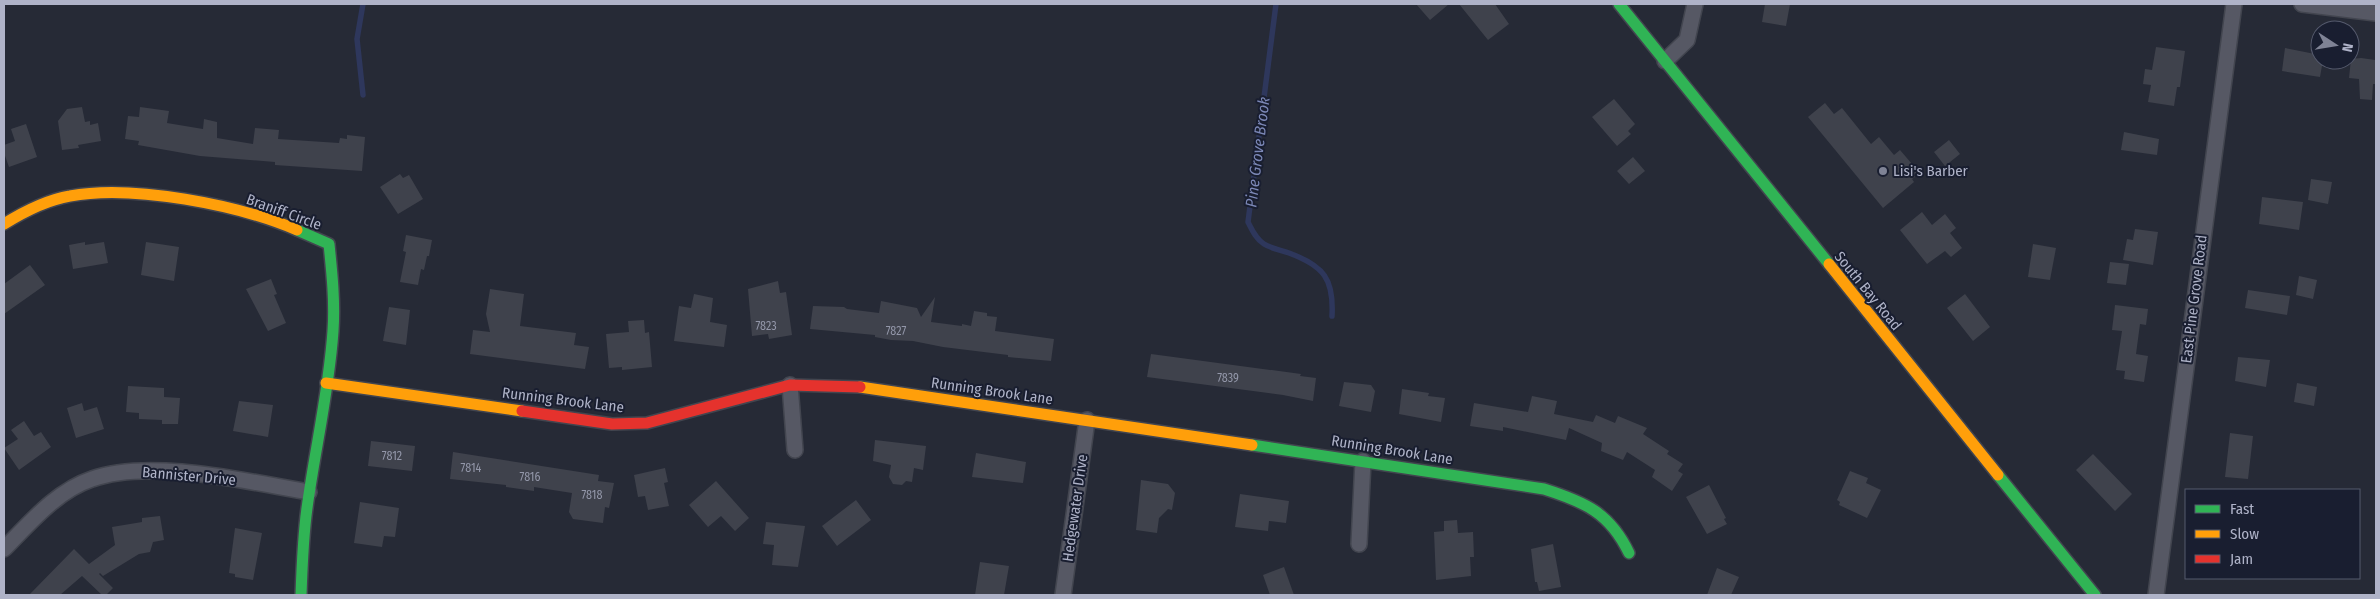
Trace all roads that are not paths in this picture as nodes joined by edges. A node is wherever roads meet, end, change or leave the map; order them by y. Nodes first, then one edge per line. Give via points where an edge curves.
1 (1619, 4) edge
2 (1695, 4) edge
3 (2234, 4) edge
4 (2302, 4) edge
5 (2376, 13) edge
6 (1665, 61) junction
7 (4, 224) edge
8 (326, 383) junction
9 (790, 385) junction
10 (1087, 420) junction
11 (795, 450) dead end
12 (1363, 461) junction
13 (309, 492) junction
14 (1359, 544) dead end
15 (4, 549) edge
16 (1630, 553) dead end
17 (302, 595) edge
18 (1063, 595) edge
19 (2094, 595) edge
20 (2156, 595) edge

1 - 6 street, South Bay Road
2 - 6 street via 1687,40
3 - 20 street, East Pine Grove Road
4 - 5 street
6 - 19 street, South Bay Road
7 - 8 street, Braniff Circle via 42,204 64,197 135,192 248,212 329,244 335,295
8 - 9 street, Running Brook Lane via 612,424 663,419
8 - 13 street, Braniff Circle
9 - 10 street, Running Brook Lane via 848,385
9 - 11 street
10 - 12 street, Running Brook Lane
10 - 18 street, Hedgewater Drive
12 - 14 street
12 - 16 street, Running Brook Lane via 1544,488 1580,500 1609,518
13 - 15 street, Bannister Drive via 213,475 147,471 110,474 90,479 50,504
13 - 17 street, Braniff Circle via 301,571

